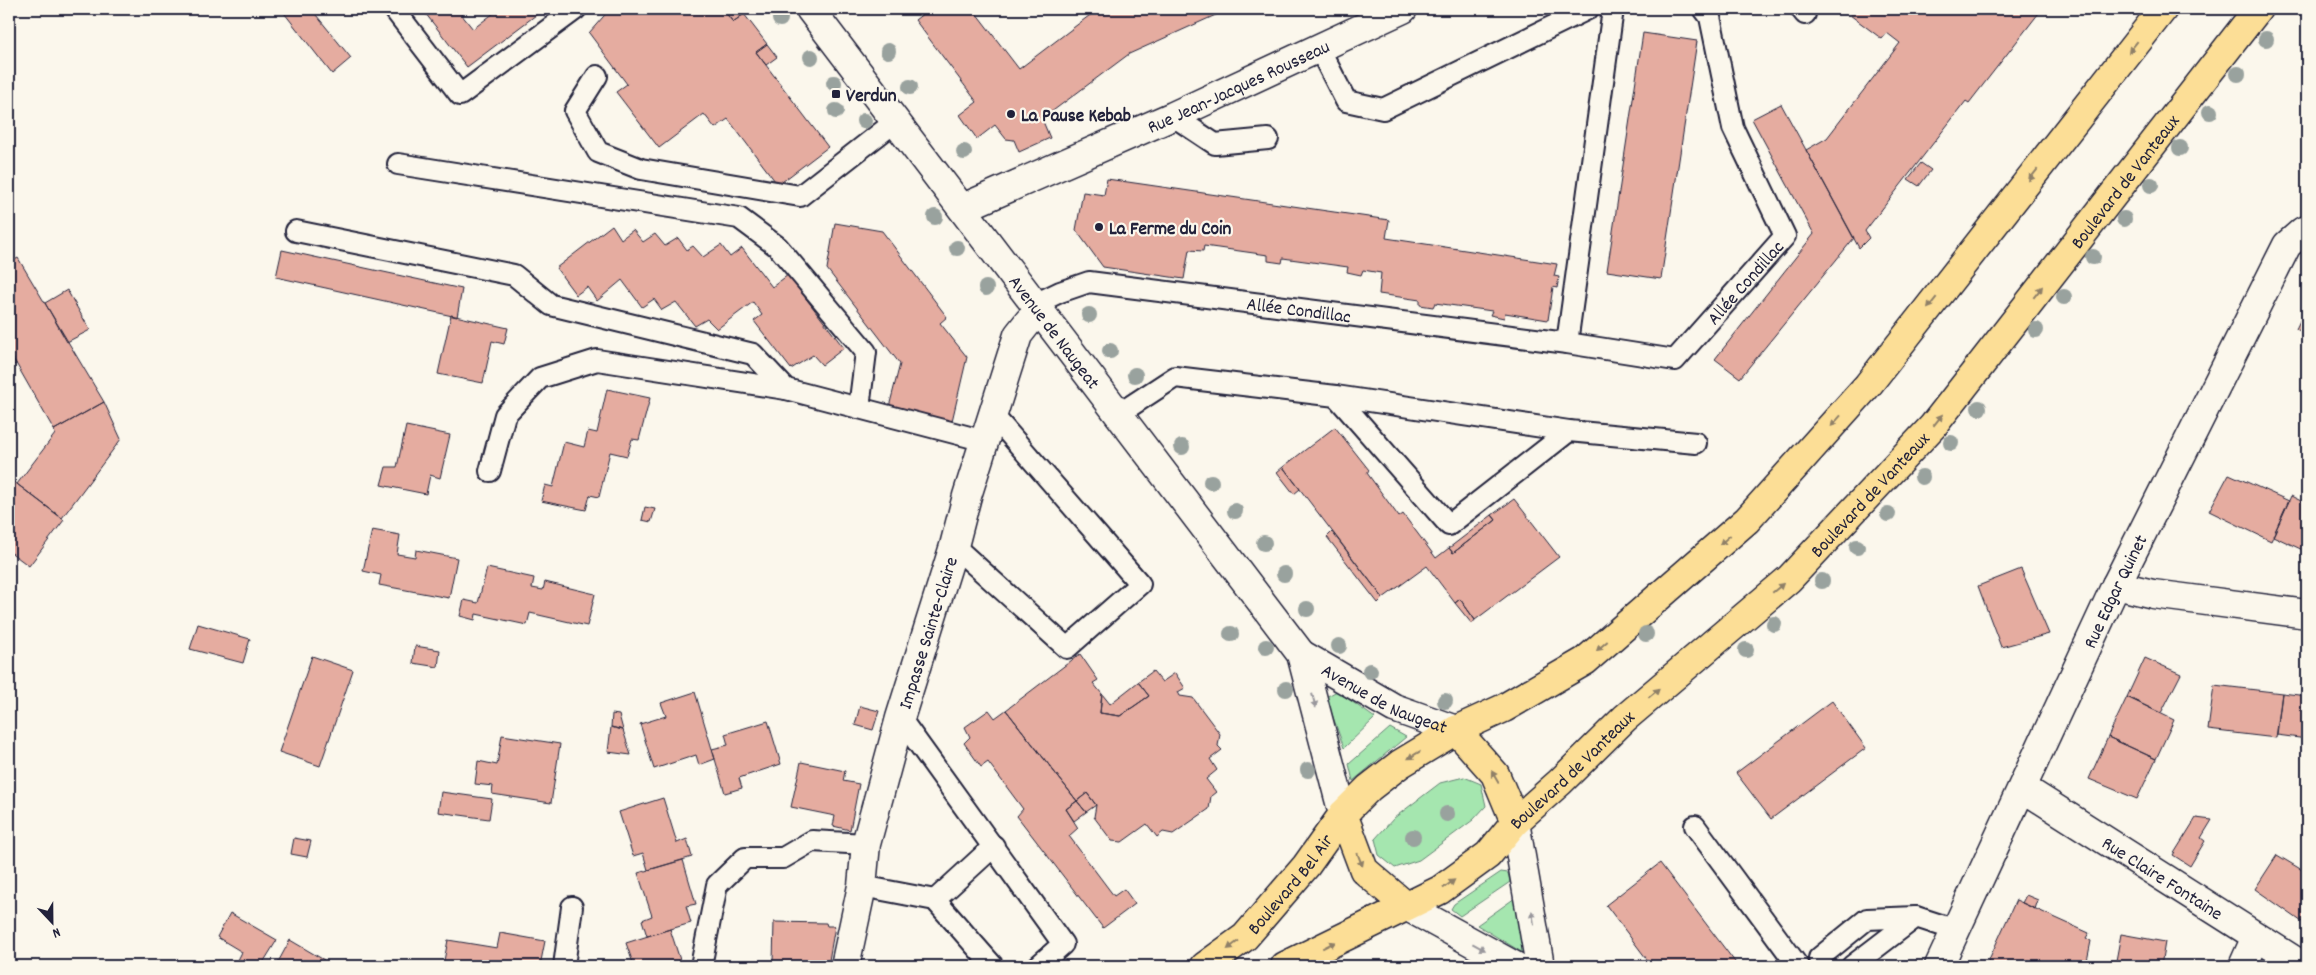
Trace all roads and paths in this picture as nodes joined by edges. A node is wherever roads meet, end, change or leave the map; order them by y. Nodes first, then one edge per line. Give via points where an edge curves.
1 (394, 9) edge
2 (576, 9) edge
3 (810, 9) edge
4 (1403, 9) edge
5 (1588, 9) edge
6 (1613, 9) edge
7 (1704, 9) edge
8 (2163, 9) edge
9 (2258, 9) edge
10 (1319, 48) junction
11 (597, 76) dead end
12 (1173, 116) junction
13 (896, 121) junction
14 (1268, 138) dead end
15 (398, 164) dead end
16 (963, 208) junction
17 (296, 231) dead end
18 (2307, 231) edge
19 (1038, 309) junction
20 (1567, 343) junction
21 (786, 389) junction
22 (1336, 396) junction
23 (859, 408) junction
24 (1120, 413) junction
25 (992, 414) junction
26 (1569, 431) junction
27 (985, 441) junction
28 (1696, 444) dead end
29 (490, 472) dead end
30 (954, 546) junction
31 (2116, 585) junction
32 (2307, 614) edge
33 (1301, 654) junction
34 (900, 718) junction
35 (1456, 730) junction
36 (2023, 788) junction
37 (1344, 814) junction
38 (1515, 822) junction
39 (1695, 826) dead end
40 (866, 844) junction
41 (994, 846) junction
42 (862, 886) junction
43 (936, 900) junction
44 (1406, 906) junction
45 (572, 907) dead end
46 (1916, 917) junction
47 (1956, 930) junction
48 (2256, 937) junction
49 (1819, 958) dead end
50 (564, 966) edge
51 (701, 966) edge
52 (845, 966) edge
53 (993, 966) edge
54 (1038, 966) edge
55 (1205, 966) edge
56 (1285, 966) edge
57 (1515, 966) edge
58 (1540, 966) edge
59 (1798, 966) edge
60 (1852, 966) edge
61 (1939, 966) edge
62 (2243, 966) edge
63 (2303, 966) edge

1 - 2 lane via 460,95
3 - 13 street, Avenue de Naugeat
4 - 10 street, Rue Jean-Jacques Rousseau
5 - 10 lane via 1383,109 1346,101
6 - 20 lane
7 - 20 lane, Allée Condillac via 1710,17 1734,128 1785,236 1675,360
8 -> 35 main road via 1868,385 1747,520 1585,661 1504,708
38 -> 9 main road, Boulevard de Vanteaux via 1625,718 1789,579 1933,426
10 - 12 street, Rue Jean-Jacques Rousseau
11 - 13 lane via 575,111 598,152 641,169 800,196
12 - 14 lane via 1215,144
12 - 16 street, Rue Jean-Jacques Rousseau
13 - 16 street, Avenue de Naugeat
15 - 23 lane via 739,218 778,247 866,352
16 - 19 street, Avenue de Naugeat
17 - 21 lane via 514,275 551,305 753,354
18 - 31 street, Rue Edgar Quinet via 2302,231 2287,245
19 - 20 lane, Allée Condillac via 1060,292 1089,282
19 - 24 street, Avenue de Naugeat
19 - 25 street, Impasse Sainte-Claire via 1018,335
21 - 23 lane
21 - 29 lane via 597,360 540,378 506,415
22 - 24 lane via 1176,377
22 - 26 lane
22 - 26 lane via 1449,524
23 - 27 lane
24 - 33 street, Avenue de Naugeat
25 - 27 street, Impasse Sainte-Claire
25 - 30 lane via 1140,584 1067,648
26 - 28 lane
27 - 30 street, Impasse Sainte-Claire
30 - 34 street, Impasse Sainte-Claire
31 - 32 street via 2153,594
31 - 36 street, Rue Edgar Quinet
33 - 35 street, Avenue de Naugeat via 1394,708
33 -> 37 street, Avenue de Naugeat
34 - 40 street, Impasse Sainte-Claire
34 - 41 lane
35 -> 37 main road via 1400,764 1368,788
38 -> 35 main road, Avenue de Naugeat via 1495,774
36 - 47 street, Rue Edgar Quinet
36 - 48 street, Rue Claire Fontaine
37 -> 44 main road, Avenue de Naugeat via 1364,870
37 -> 55 main road, Boulevard Bel Air via 1306,866 1245,937
44 -> 38 main road, Boulevard de Vanteaux via 1440,890 1488,855
58 -> 38 street, Avenue de Naugeat
39 - 59 lane
40 - 42 street, Impasse Sainte-Claire
40 - 51 lane via 812,841 784,858 744,858 717,885
41 - 43 lane
41 - 54 lane via 1063,944
42 - 43 lane
42 - 52 street, Impasse Sainte-Claire
43 - 53 lane
56 -> 44 main road
44 -> 57 street, Avenue de Naugeat
45 - 50 lane
46 - 47 lane
46 - 49 lane via 1867,919
46 - 60 lane
47 - 61 street, Rue Edgar Quinet
48 - 62 street
48 - 63 street, Rue Claire Fontaine

